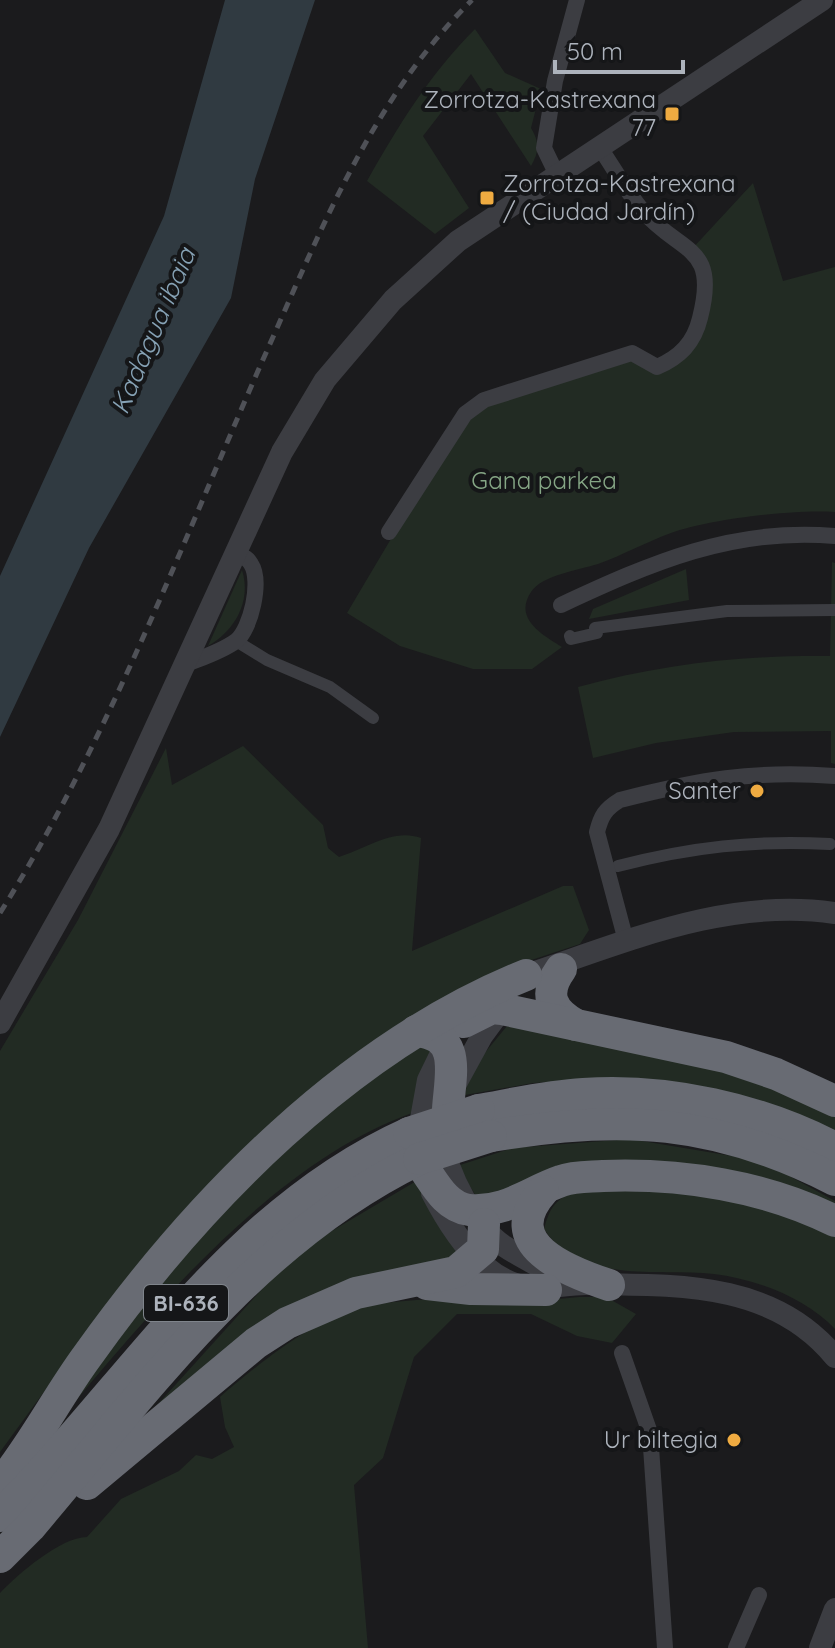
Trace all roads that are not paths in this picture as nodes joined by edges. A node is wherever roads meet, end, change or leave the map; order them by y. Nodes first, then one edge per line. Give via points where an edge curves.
1 (577, 0) edge
2 (825, 0) edge
3 (835, 9) edge
4 (600, 148) junction
5 (557, 175) junction
6 (389, 532) dead end
7 (835, 536) edge
8 (236, 553) junction
9 (561, 605) dead end
10 (834, 610) edge
11 (570, 636) dead end
12 (236, 641) junction
13 (184, 665) junction
14 (373, 718) dead end
15 (835, 776) edge
16 (830, 844) dead end
17 (618, 866) dead end
18 (835, 913) edge
19 (626, 941) junction
20 (566, 964) junction
21 (526, 975) junction
22 (502, 1009) junction
23 (0, 1023) edge
24 (576, 1025) junction
25 (416, 1031) junction
26 (454, 1034) junction
27 (835, 1101) edge
28 (473, 1118) junction
29 (835, 1148) edge
30 (418, 1154) junction
31 (835, 1180) edge
32 (543, 1191) junction
33 (478, 1217) junction
34 (835, 1221) edge
35 (477, 1256) junction
36 (420, 1283) junction
37 (595, 1285) junction
38 (546, 1290) junction
39 (622, 1353) dead end
40 (835, 1357) edge
41 (0, 1485) edge
42 (0, 1516) edge
43 (30, 1527) junction
44 (0, 1557) edge
45 (759, 1595) dead end
46 (835, 1609) edge
47 (665, 1648) edge
48 (736, 1648) edge
49 (820, 1648) edge

1 - 5 street via 544,148
2 - 3 street
2 - 4 street
4 - 5 street
4 - 6 street via 641,209 691,250 704,268 707,289 697,330 679,357 657,367 632,353 484,400 465,414
5 - 8 street via 458,241 357,340 302,417
7 - 9 street via 788,535 691,549
8 - 12 street via 252,564 255,573 253,610
8 - 13 street
10 - 11 street via 727,611
12 - 13 street
12 - 14 street via 330,687
13 - 23 street via 109,829
15 - 19 street via 759,773 699,780 611,806 602,814 597,832
16 - 17 street via 716,845
18 - 19 street via 735,913
19 - 20 street
20 - 21 street
20 - 22 street
20 - 24 highway via 552,982 550,1001 556,1014
21 - 25 highway
21 - 26 street via 484,1001
22 - 24 highway
22 - 26 highway via 492,1008
22 - 28 street via 453,1088
24 - 27 highway via 726,1057
25 - 26 highway
25 - 41 highway via 333,1089 211,1207 88,1354
26 - 28 highway via 451,1060
26 - 30 street via 428,1080 416,1138
28 - 29 highway, BI-636 via 585,1094 657,1096 737,1111
28 - 30 highway, BI-636, bridge
28 - 31 highway, BI-636 via 674,1126 762,1147
28 - 33 street via 442,1133 445,1162
30 - 33 highway via 443,1197
30 - 35 street via 446,1221
30 - 42 highway, BI-636 via 349,1163 267,1223 163,1329
30 - 43 highway, BI-636 via 303,1230 259,1269 198,1331
32 - 33 highway
32 - 34 highway via 579,1177 693,1178
32 - 37 highway via 531,1204 527,1229 536,1246 553,1264
33 - 35 highway via 483,1249
33 - 37 street via 501,1244 559,1278
35 - 36 highway via 456,1272
35 - 38 street via 512,1282
36 - 38 highway
36 - 43 highway via 356,1293 287,1323
37 - 38 street
37 - 40 street via 692,1289 760,1300 798,1321
39 - 47 street via 650,1433
43 - 44 highway, BI-636
45 - 48 street
46 - 49 street

